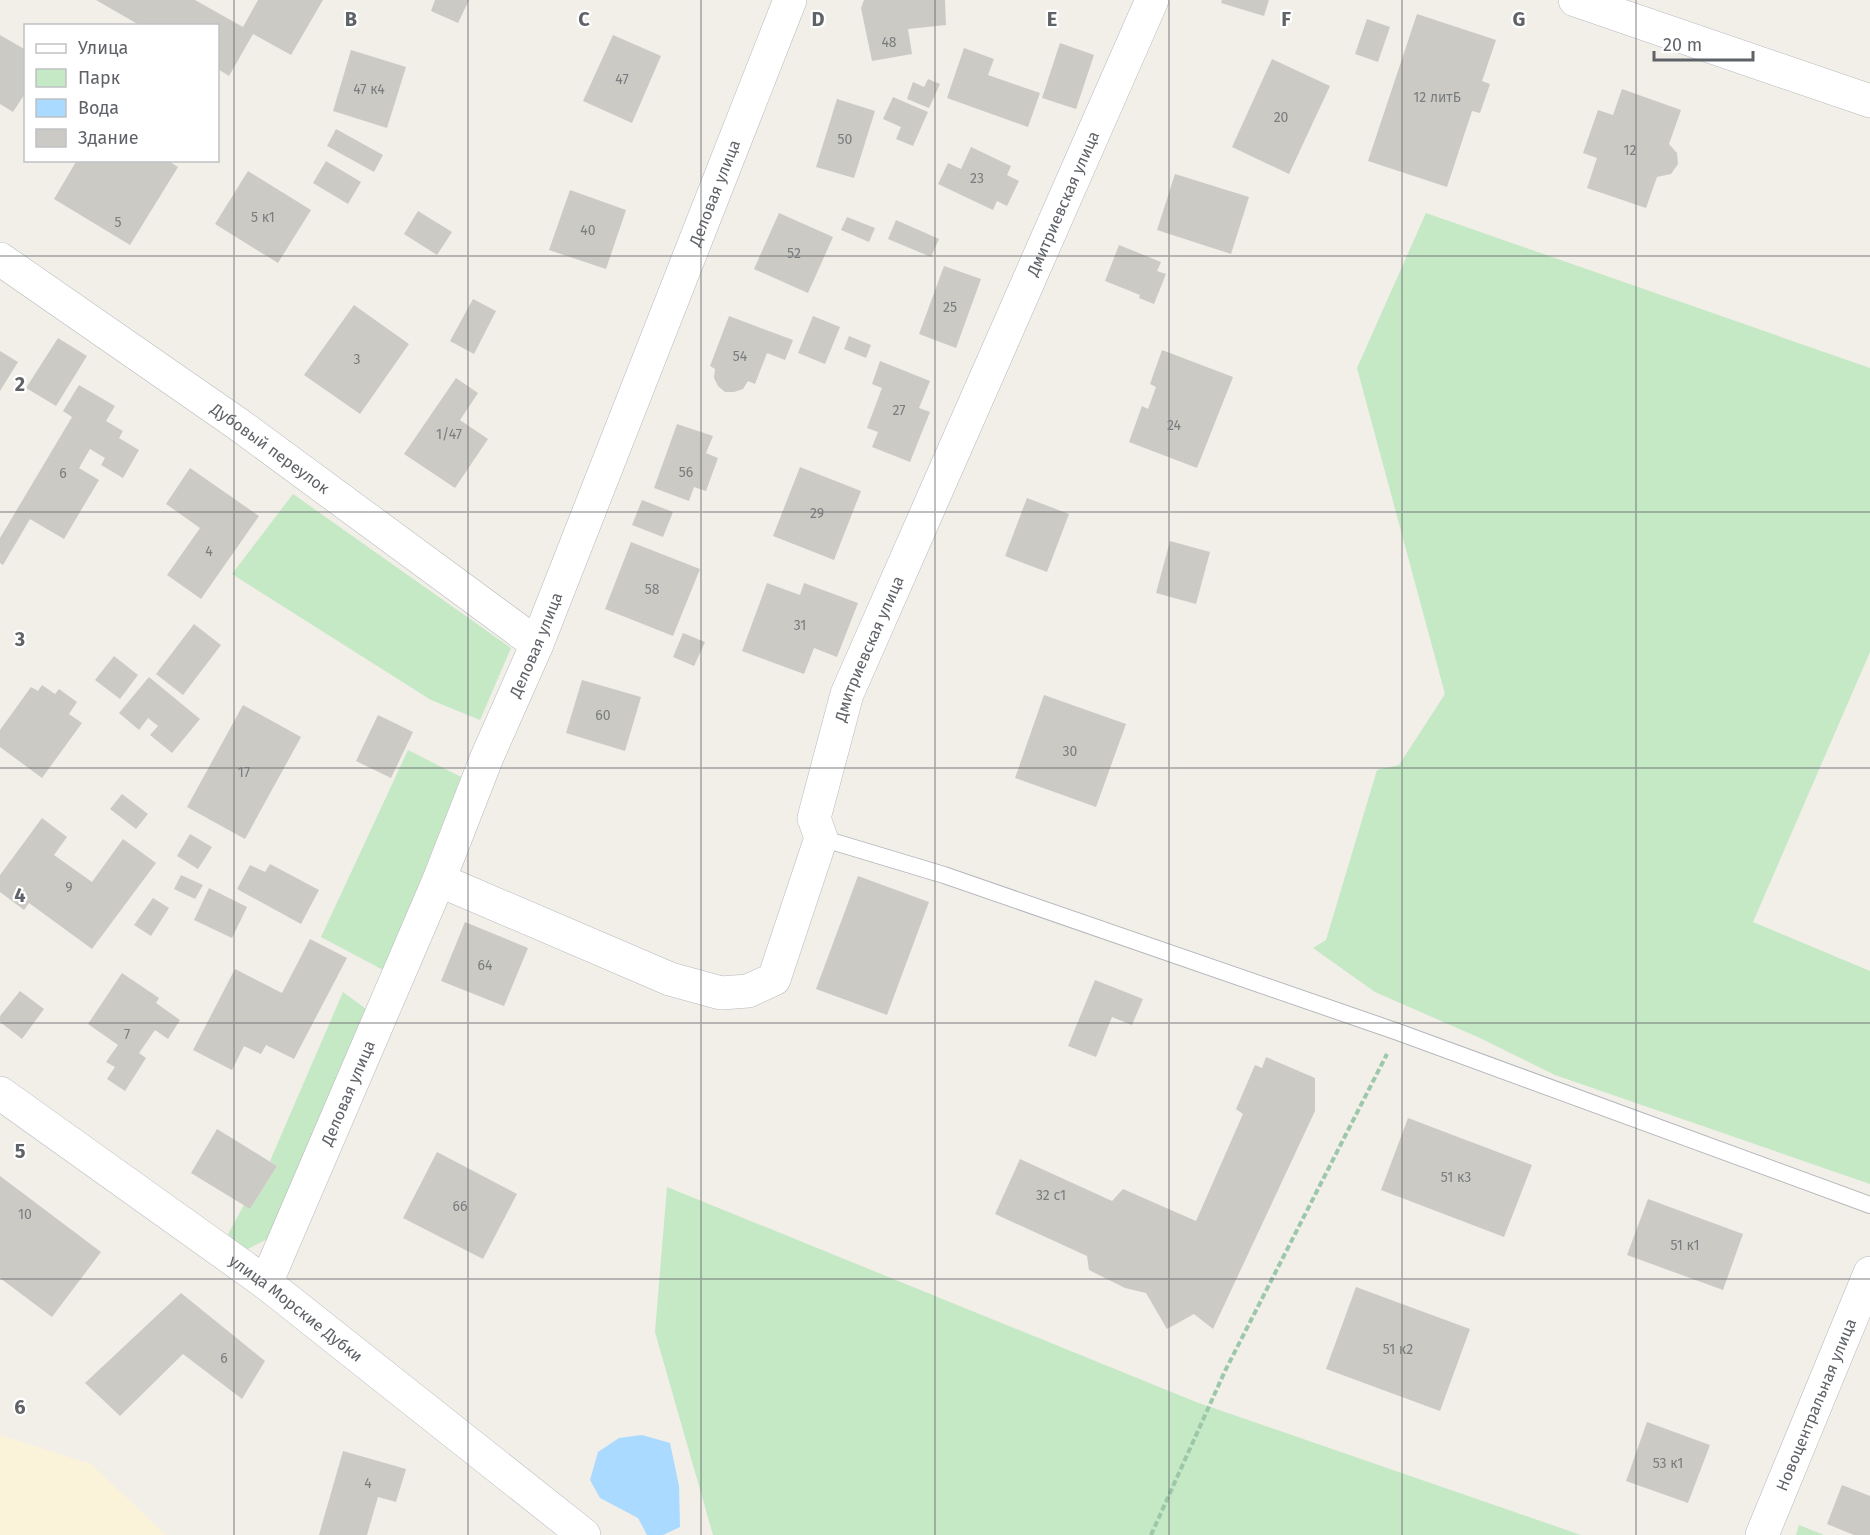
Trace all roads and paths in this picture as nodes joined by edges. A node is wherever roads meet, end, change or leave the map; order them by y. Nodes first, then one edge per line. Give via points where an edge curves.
1 (790, 0) edge
2 (1152, 0) edge
3 (1575, 0) edge
4 (1870, 101) edge
5 (0, 259) edge
6 (537, 644) junction
7 (821, 838) junction
8 (439, 880) junction
9 (1398, 1032) junction
10 (0, 1093) edge
11 (1870, 1205) edge
12 (1870, 1274) edge
13 (266, 1283) junction
14 (584, 1535) edge
15 (1151, 1535) edge
16 (1762, 1535) edge

1 - 6 street, Деловая улица
2 - 7 street, Дмитриевская улица via 847,694 814,818
3 - 4 street
5 - 6 street, Дубовый переулок via 238,424
6 - 8 street, Деловая улица
7 - 8 street, Дмитриевская улица via 774,979 748,991 722,993 670,979
7 - 9 lane via 944,875
8 - 13 street, Деловая улица
9 - 11 lane
9 - 15 path via 1225,1371
10 - 13 street, улица Морские Дубки
12 - 16 street, Новоцентральная улица
13 - 14 street, улица Морские Дубки

